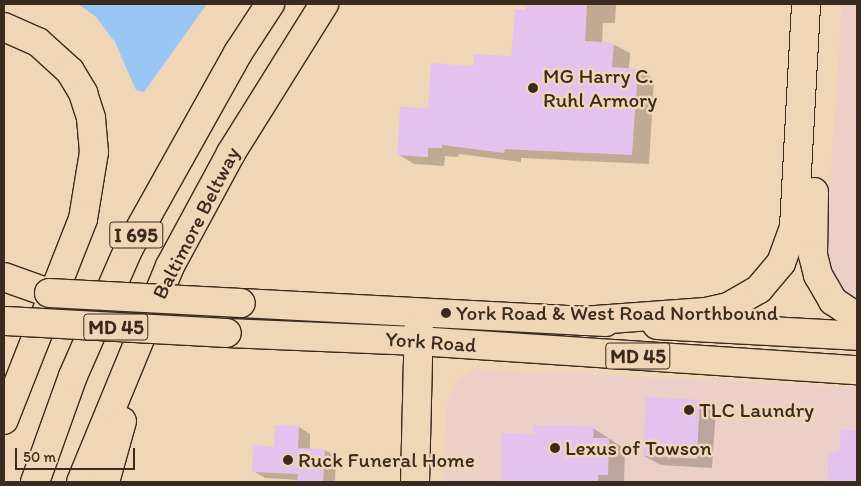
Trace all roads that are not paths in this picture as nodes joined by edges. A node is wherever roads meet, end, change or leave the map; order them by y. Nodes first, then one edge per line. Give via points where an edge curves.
1 (270, 4) edge
2 (324, 4) edge
3 (340, 4) edge
4 (806, 4) edge
5 (824, 4) edge
6 (4, 27) edge
7 (231, 153) junction
8 (170, 266) junction
9 (20, 287) edge
10 (419, 311) junction
11 (857, 317) edge
12 (5, 321) edge
13 (582, 321) junction
14 (768, 331) junction
15 (857, 336) edge
16 (418, 341) junction
17 (627, 355) junction
18 (857, 370) edge
19 (4, 420) edge
20 (35, 482) edge
21 (81, 482) edge
22 (105, 482) edge
23 (415, 482) edge

1 - 20 main road, Baltimore Beltway / I 695 via 238,54 129,248 73,376
2 - 7 main road, Baltimore Beltway / I 695
3 - 7 main road
4 - 13 main road via 794,227 781,263 758,289 728,307 706,312
5 - 11 main road via 813,255 823,288 833,301
6 - 19 main road via 38,42 70,71 83,93 91,118 94,152 83,219
7 - 8 main road, Baltimore Beltway / I 695
8 - 21 main road, Baltimore Beltway / I 695
8 - 22 main road
9 - 10 main road, York Road / MD 45, bridge
10 - 13 main road, York Road / MD 45
10 - 16 main road
12 - 16 main road, York Road / MD 45, bridge
13 - 14 main road, York Road / MD 45
14 - 15 main road, York Road / MD 45
14 - 17 main road via 730,340 651,337 636,343
16 - 17 main road, York Road / MD 45
16 - 23 main road
17 - 18 main road, York Road / MD 45

